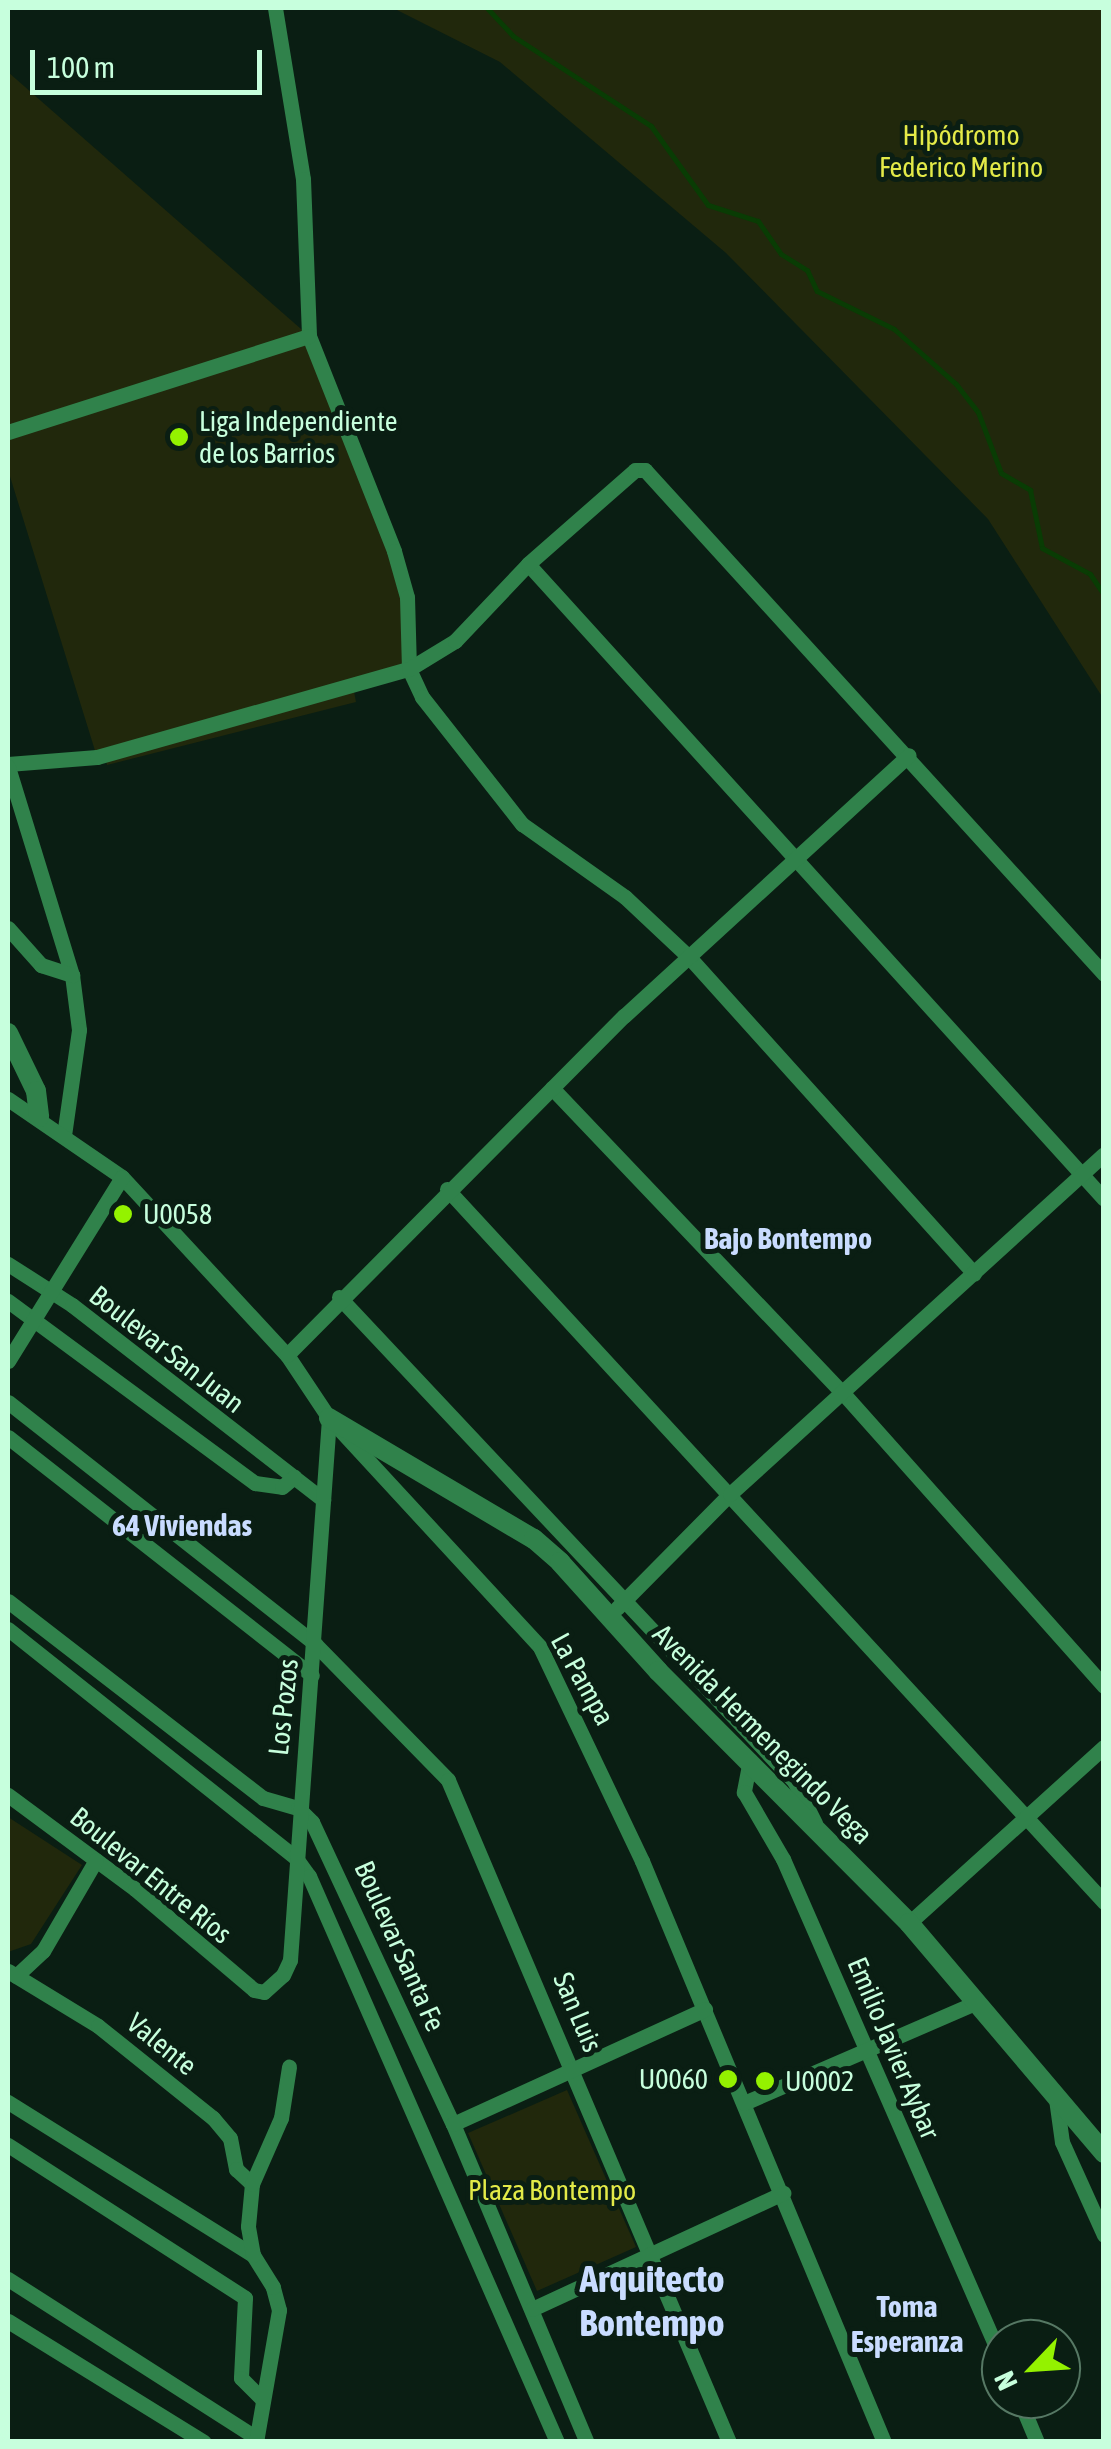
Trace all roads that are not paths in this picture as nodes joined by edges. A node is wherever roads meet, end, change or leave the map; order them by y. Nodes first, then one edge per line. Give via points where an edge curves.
1 (276, 8) edge
2 (310, 336) junction
3 (8, 432) edge
4 (528, 564) junction
5 (409, 669) junction
6 (909, 755) junction
7 (8, 766) edge
8 (796, 857) junction
9 (8, 928) edge
10 (689, 956) junction
11 (72, 974) junction
12 (1104, 974) edge
13 (8, 1033) edge
14 (552, 1088) junction
15 (8, 1100) edge
16 (39, 1118) junction
17 (64, 1135) junction
18 (1104, 1154) edge
19 (1080, 1174) junction
20 (122, 1177) junction
21 (448, 1188) junction
22 (1104, 1199) edge
23 (8, 1264) edge
24 (974, 1273) junction
25 (51, 1291) junction
26 (339, 1297) junction
27 (8, 1301) edge
28 (36, 1318) junction
29 (287, 1355) junction
30 (8, 1361) edge
31 (842, 1392) junction
32 (8, 1402) edge
33 (329, 1418) junction
34 (8, 1437) edge
35 (294, 1477) junction
36 (730, 1494) junction
37 (323, 1500) junction
38 (8, 1600) edge
39 (616, 1609) junction
40 (8, 1629) edge
41 (315, 1644) junction
42 (312, 1675) junction
43 (1104, 1686) edge
44 (1104, 1747) edge
45 (750, 1760) junction
46 (8, 1794) edge
47 (298, 1808) junction
48 (1025, 1817) junction
49 (815, 1823) junction
50 (295, 1857) junction
51 (96, 1860) junction
52 (1104, 1902) edge
53 (910, 1923) junction
54 (12, 1974) edge
55 (264, 1992) joint
56 (974, 2002) junction
57 (704, 2009) junction
58 (868, 2050) junction
59 (289, 2067) dead end
60 (575, 2068) junction
61 (1056, 2098) junction
62 (8, 2102) edge
63 (744, 2103) junction
64 (453, 2124) junction
65 (8, 2145) edge
66 (1104, 2153) edge
67 (252, 2184) junction
68 (783, 2193) junction
69 (1104, 2235) edge
70 (650, 2254) junction
71 (253, 2255) junction
72 (8, 2278) edge
73 (532, 2309) junction
74 (984, 2319) edge
75 (8, 2321) edge
76 (263, 2400) junction
77 (1027, 2419) edge
78 (256, 2440) edge
79 (204, 2442) edge
80 (557, 2442) edge
81 (587, 2442) edge
82 (729, 2442) edge
83 (884, 2442) edge
84 (1037, 2442) edge

1 - 2 street via 304,179
2 - 3 street
2 - 5 street via 394,552 407,597
4 - 5 street via 455,641
4 - 6 street via 635,470 645,470
4 - 8 street
5 - 7 street via 98,757
5 - 10 street via 422,697 522,824 625,897
6 - 8 street
6 - 12 street
7 - 11 street
8 - 10 street
8 - 19 street
9 - 11 street via 41,965
10 - 14 street
10 - 24 street
11 - 17 street via 79,1030
13 - 16 street via 36,1090
14 - 21 street
14 - 31 street
15 - 16 street, La Pampa
16 - 17 street, La Pampa
17 - 20 street, La Pampa
18 - 19 street
19 - 22 street
19 - 24 street
20 - 25 street
20 - 29 street, La Pampa
21 - 26 street
21 - 36 street
23 - 25 street, Boulevar San Juan
24 - 31 street
25 - 28 street
25 - 35 street, Boulevar San Juan
26 - 29 street
26 - 39 street
27 - 28 street, Boulevar San Juan
28 - 30 street
28 - 35 street, Boulevar San Juan via 255,1483 282,1487
29 - 33 street, La Pampa
31 - 36 street
31 - 43 street
32 - 41 street, San Luis
33 - 37 street, Los Pozos
33 - 39 street, Avenida Hermenegindo Vega via 534,1539
33 - 57 street, La Pampa via 453,1546 554,1668
34 - 42 street
35 - 37 street, Boulevar San Juan
36 - 39 street
36 - 48 street
37 - 41 street, Los Pozos
38 - 47 street via 263,1798
39 - 45 street, Avenida Hermenegindo Vega
39 - 49 street via 794,1781
40 - 50 street, Boulevar Santa Fe
41 - 42 street, Los Pozos
41 - 60 street, San Luis via 448,1780
42 - 47 street, Los Pozos
44 - 48 street
45 - 49 street, Avenida Hermenegindo Vega
45 - 58 street, Emilio Javier Aybar via 744,1792 783,1859
46 - 51 street, Boulevar Entre Ríos
47 - 50 street, Los Pozos
47 - 64 street, Boulevar Santa Fe via 326,1844
48 - 52 street
48 - 53 street
49 - 53 street, Avenida Hermenegindo Vega
50 - 55 street, Los Pozos via 290,1960
50 - 80 street, Boulevar Santa Fe via 326,1903
51 - 54 street via 43,1952
51 - 55 street, Boulevar Entre Ríos via 242,1982
53 - 56 street, Avenida Hermenegindo Vega
54 - 67 street, Valente via 98,2026 213,2118 230,2138 236,2170
56 - 58 street
56 - 61 street, Avenida Hermenegindo Vega
57 - 60 street
57 - 63 street, La Pampa
58 - 63 street
58 - 74 street, Emilio Javier Aybar
59 - 67 street via 281,2118
60 - 64 street
60 - 70 street, San Luis
61 - 66 street, Avenida Hermenegindo Vega
61 - 69 street via 1062,2142
62 - 71 street
63 - 68 street, La Pampa
64 - 73 street, Boulevar Santa Fe
65 - 76 street via 245,2298 241,2378
67 - 71 street
68 - 70 street
68 - 83 street, La Pampa
70 - 73 street
70 - 82 street, San Luis
71 - 76 street via 274,2287 279,2310
72 - 78 street
73 - 81 street, Boulevar Santa Fe
75 - 79 street
76 - 78 street
77 - 84 street

